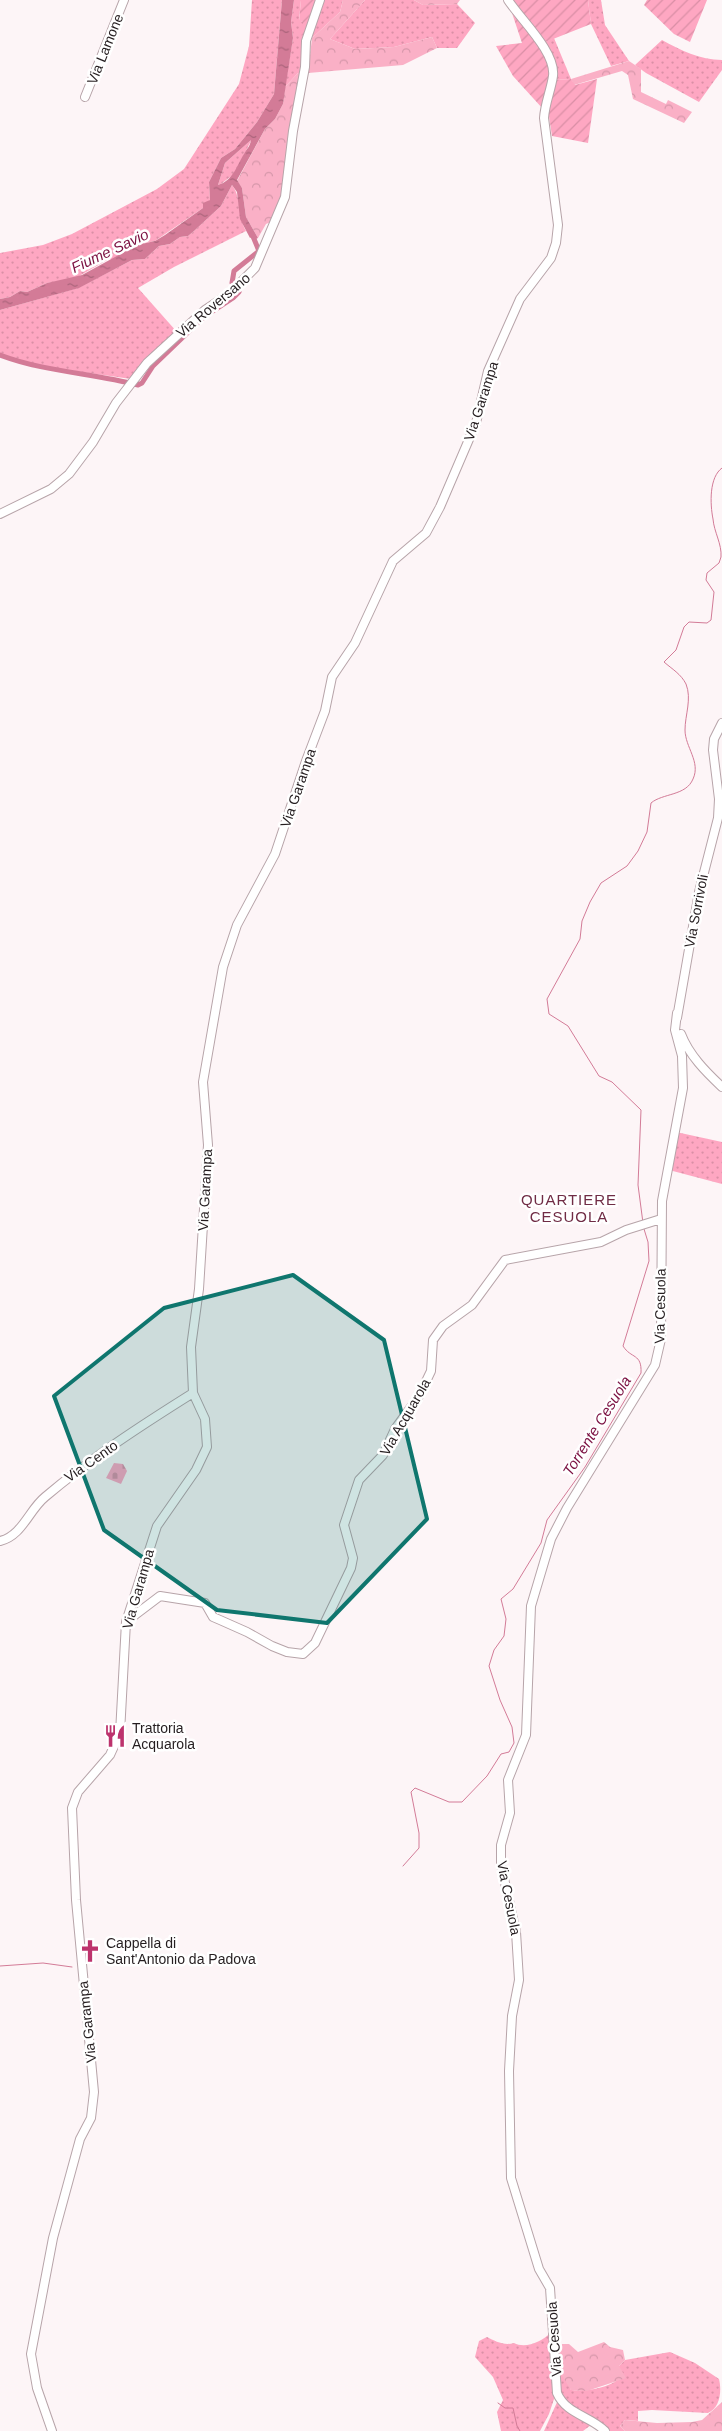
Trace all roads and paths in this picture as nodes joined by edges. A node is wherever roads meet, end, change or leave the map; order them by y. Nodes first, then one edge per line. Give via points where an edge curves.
1 (124, 0) edge
2 (320, 0) edge
3 (508, 0) edge
4 (85, 97) dead end
5 (0, 514) edge
6 (722, 723) edge
7 (677, 1013) junction
8 (722, 1087) edge
9 (661, 1220) junction
10 (193, 1393) junction
11 (0, 1541) edge
12 (126, 1622) junction
13 (52, 2431) edge
14 (605, 2431) edge

1 - 4 street, Via Lamone
2 - 5 street, Via Roversano via 306,41 285,197 262,257 229,294 204,310 147,363 69,474 51,489
3 - 10 street, Via Garampa via 547,52 552,64 553,76 544,118 558,224 556,243 551,258 520,299 492,362 476,423 440,507 426,533 393,561 355,644 332,677 325,711 275,854 237,925 222,967 202,1082 208,1146 199,1289 191,1347
6 - 7 street, Via Sorrivoli via 714,739 713,750 718,818 699,892
7 - 8 street, Via Sorrivoli via 678,1029 685,1044
7 - 9 street via 675,1030 682,1056 683,1088
9 - 12 street, Via Acquarola via 626,1230 601,1242 505,1260 472,1305 443,1326 433,1340 431,1371 419,1396 395,1429 383,1455 359,1480 344,1525 353,1558 351,1568 316,1643 303,1654 267,1644 214,1617 205,1603 195,1600 160,1596
9 - 14 street, Via Cesuola via 661,1339 655,1365 551,1539 531,1606 526,1735 508,1780 510,1813 500,1855 516,1932 519,1980 512,2016 509,2071 511,2178 539,2269 550,2288 557,2394 566,2407
10 - 11 street, Via Cento via 61,1482 40,1501 17,1533
10 - 12 street, Via Garampa via 205,1419 207,1447 196,1470 157,1526
12 - 13 street, Via Garampa via 120,1733 110,1755 78,1792 72,1808 77,1908 94,2092 92,2118 80,2139 53,2238 31,2354 37,2388

